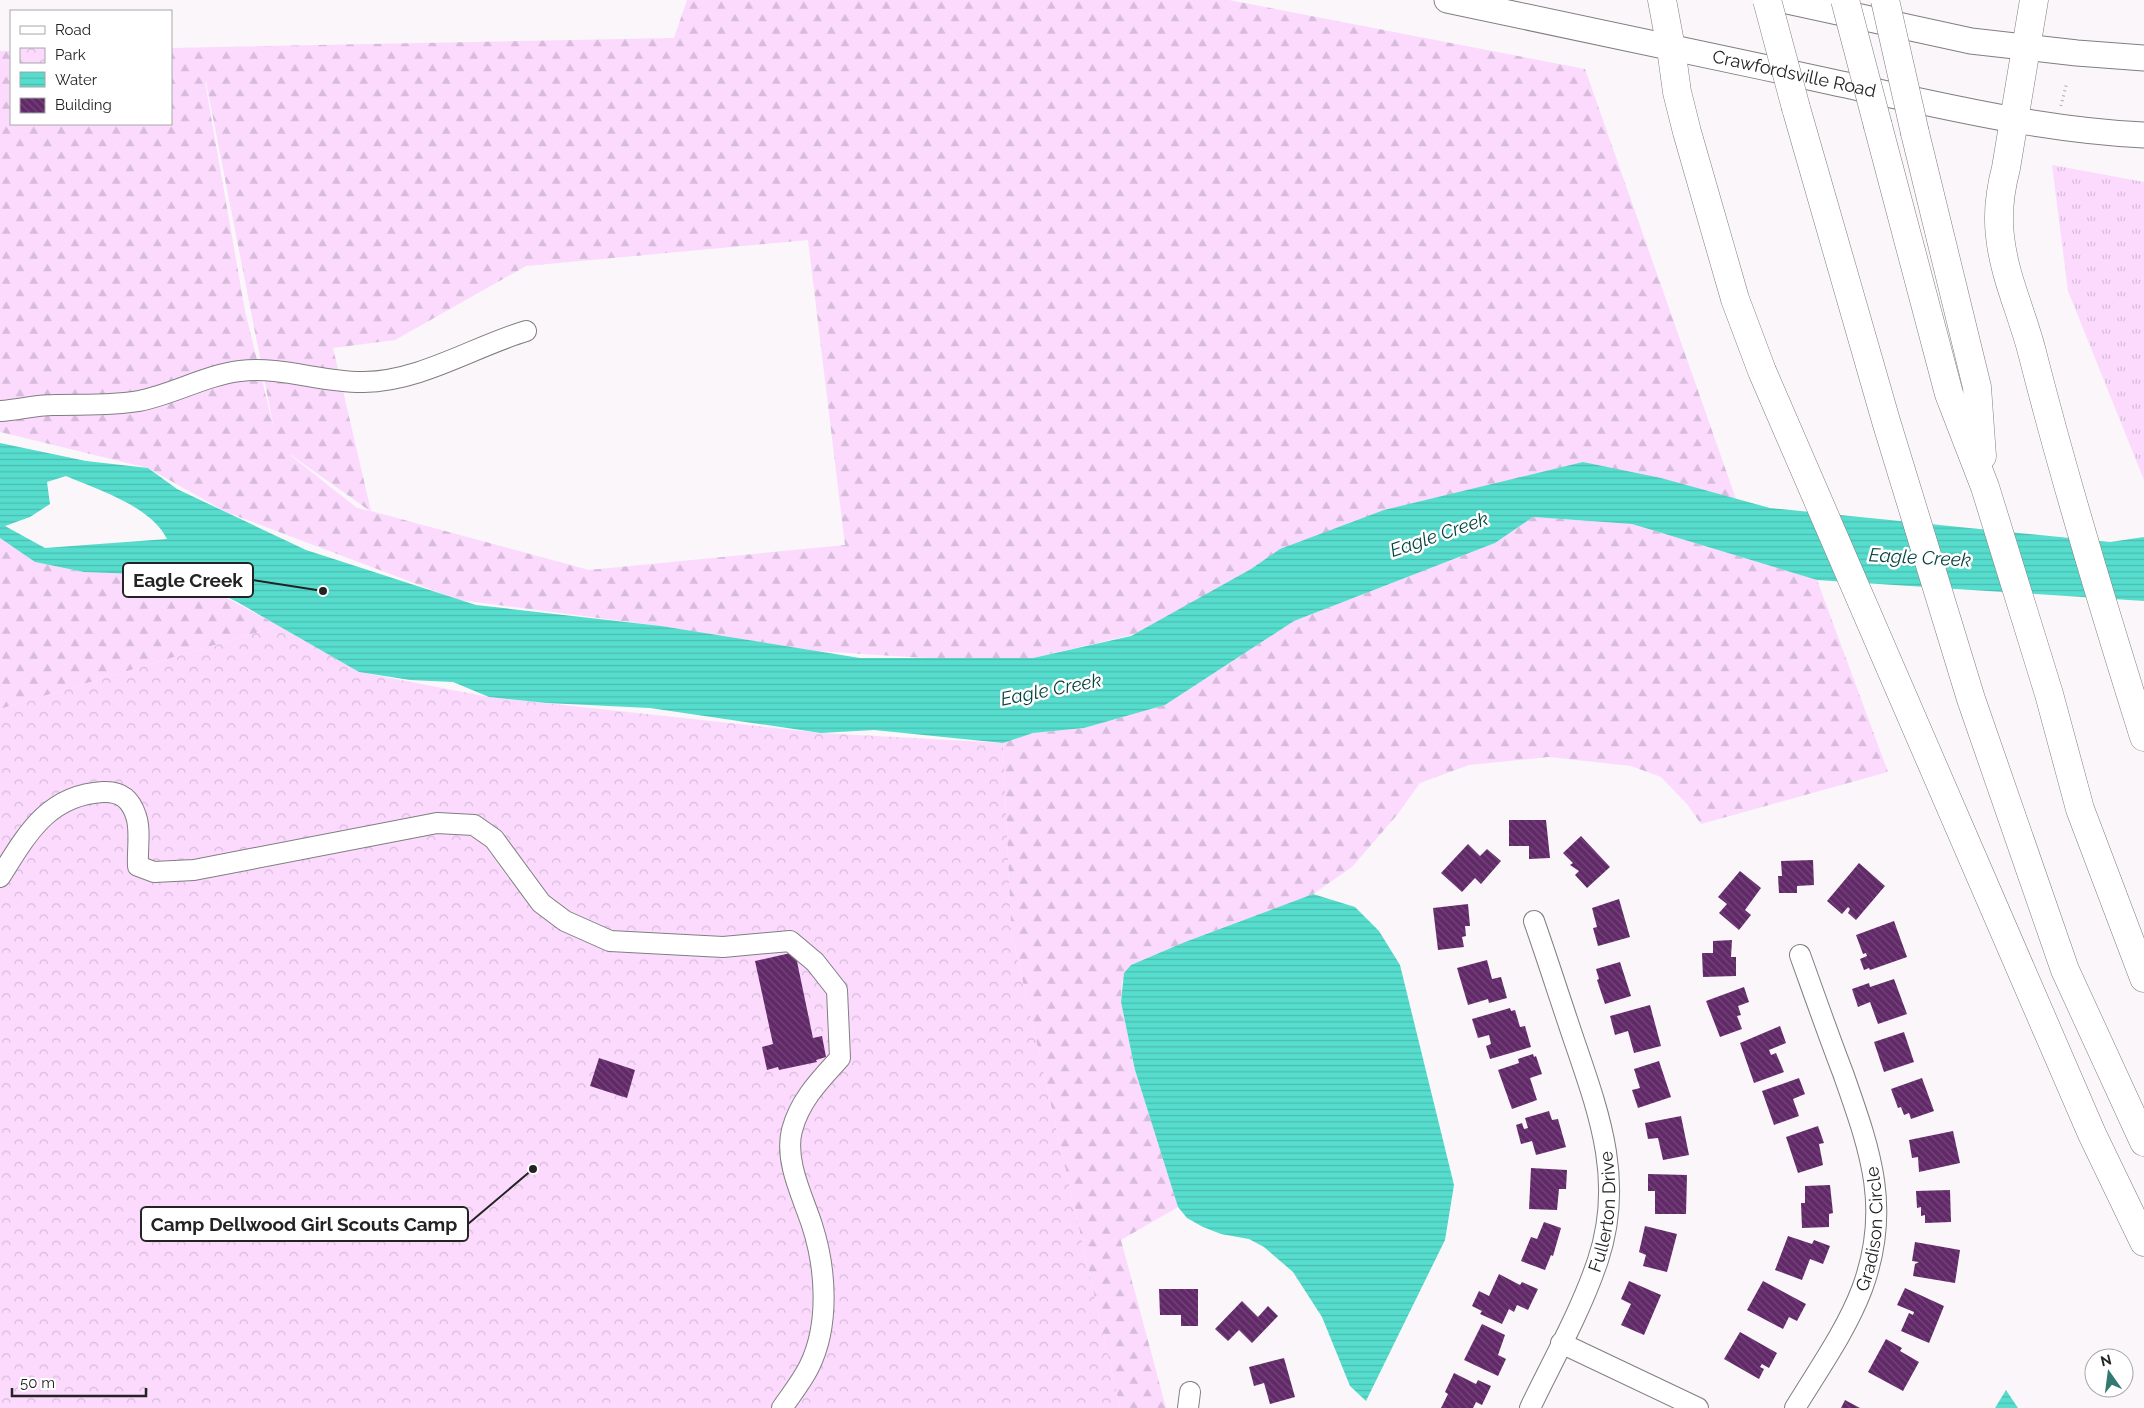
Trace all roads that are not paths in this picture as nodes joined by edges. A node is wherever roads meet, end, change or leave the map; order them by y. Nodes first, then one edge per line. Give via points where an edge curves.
1 (1447, 0) edge
2 (1662, 0) edge
3 (1767, 0) edge
4 (1782, 0) edge
5 (1845, 0) edge
6 (1885, 0) edge
7 (2034, 0) edge
8 (1671, 48) junction
9 (2025, 48) junction
10 (2144, 58) edge
11 (2013, 120) junction
12 (2144, 135) edge
13 (526, 331) dead end
14 (0, 410) edge
15 (1985, 487) junction
16 (2144, 737) edge
17 (0, 877) edge
18 (1534, 921) dead end
19 (1800, 955) dead end
20 (2144, 978) edge
21 (2144, 1142) edge
22 (2144, 1242) edge
23 (1561, 1343) junction
24 (782, 1408) edge
25 (1530, 1408) edge
26 (1698, 1408) edge
27 (1795, 1408) edge

1 - 8 main road, Crawfordsville Road
2 - 8 highway
3 - 21 highway, bridge via 1886,421 1971,699 2065,970
4 - 9 main road via 1971,41
5 - 15 highway, bridge via 1949,394
6 - 15 highway, bridge via 1977,387
7 - 9 highway
8 - 11 main road, Crawfordsville Road
8 - 22 highway via 1686,132 1735,298 1791,440 2092,1134
9 - 10 main road
9 - 11 highway
11 - 12 main road, Crawfordsville Road via 2103,133
11 - 16 highway via 1998,211 2003,254 2052,434
13 - 14 street via 412,374 385,379 348,382 261,370 240,371 136,402
15 - 20 highway via 2049,694 2080,810
17 - 24 street via 23,840 54,806 85,793 114,792 129,800 137,818 138,866 154,872 194,870 437,823 474,825 494,839 541,903 565,921 610,941 722,946 790,941 814,962 837,990 840,1058 808,1093 792,1131 796,1185 813,1226 824,1282 820,1334 809,1366
18 - 23 street, Fullerton Drive via 1599,1113 1609,1170 1607,1218 1598,1259
19 - 27 street, Gradison Circle via 1866,1138 1875,1178 1877,1211 1872,1252 1861,1292
23 - 25 street, Fullerton Drive
23 - 26 street

